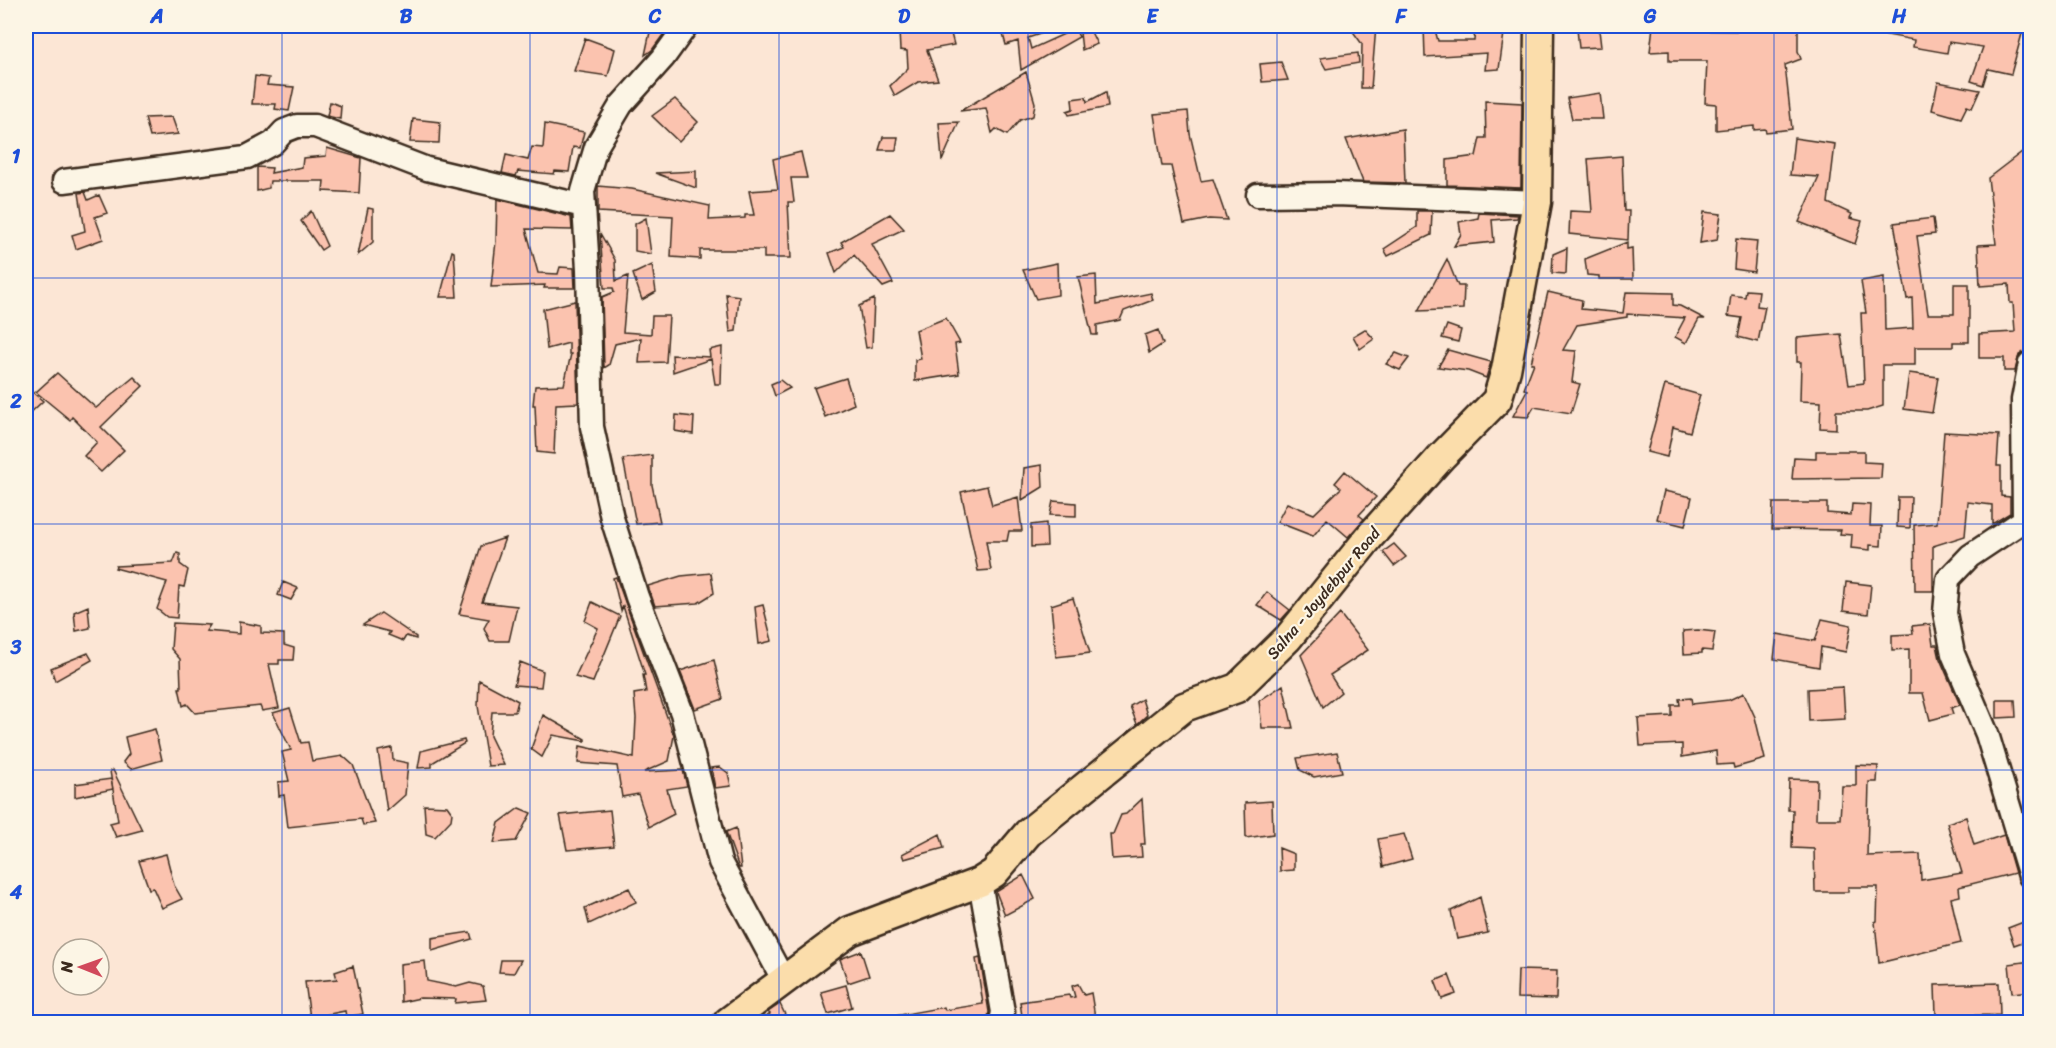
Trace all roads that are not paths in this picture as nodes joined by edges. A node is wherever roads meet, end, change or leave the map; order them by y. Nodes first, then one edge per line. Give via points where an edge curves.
1 (686, 26) edge
2 (1539, 26) edge
3 (64, 181) dead end
4 (1258, 195) dead end
5 (1537, 202) junction
6 (584, 206) junction
7 (2031, 363) edge
8 (2031, 876) edge
9 (980, 882) junction
10 (784, 981) junction
11 (728, 1023) edge
12 (1001, 1023) edge

1 - 6 street via 621,105 596,147 583,191
2 - 5 main road, Salna - Joydebpur Road
3 - 6 street via 248,157 273,144 284,131 315,126 428,169
4 - 5 street
5 - 9 main road, Salna - Joydebpur Road via 1497,400 1379,526 1288,638 1237,688 1185,707 1028,833
6 - 10 street via 592,427 612,518 637,597 682,713 720,862
7 - 8 street via 2023,400 2024,520 1970,556 1948,579 1945,613 1953,654 1988,734
9 - 10 main road, Salna - Joydebpur Road via 850,931
9 - 12 street via 1003,1012
10 - 11 main road, Salna - Joydebpur Road

